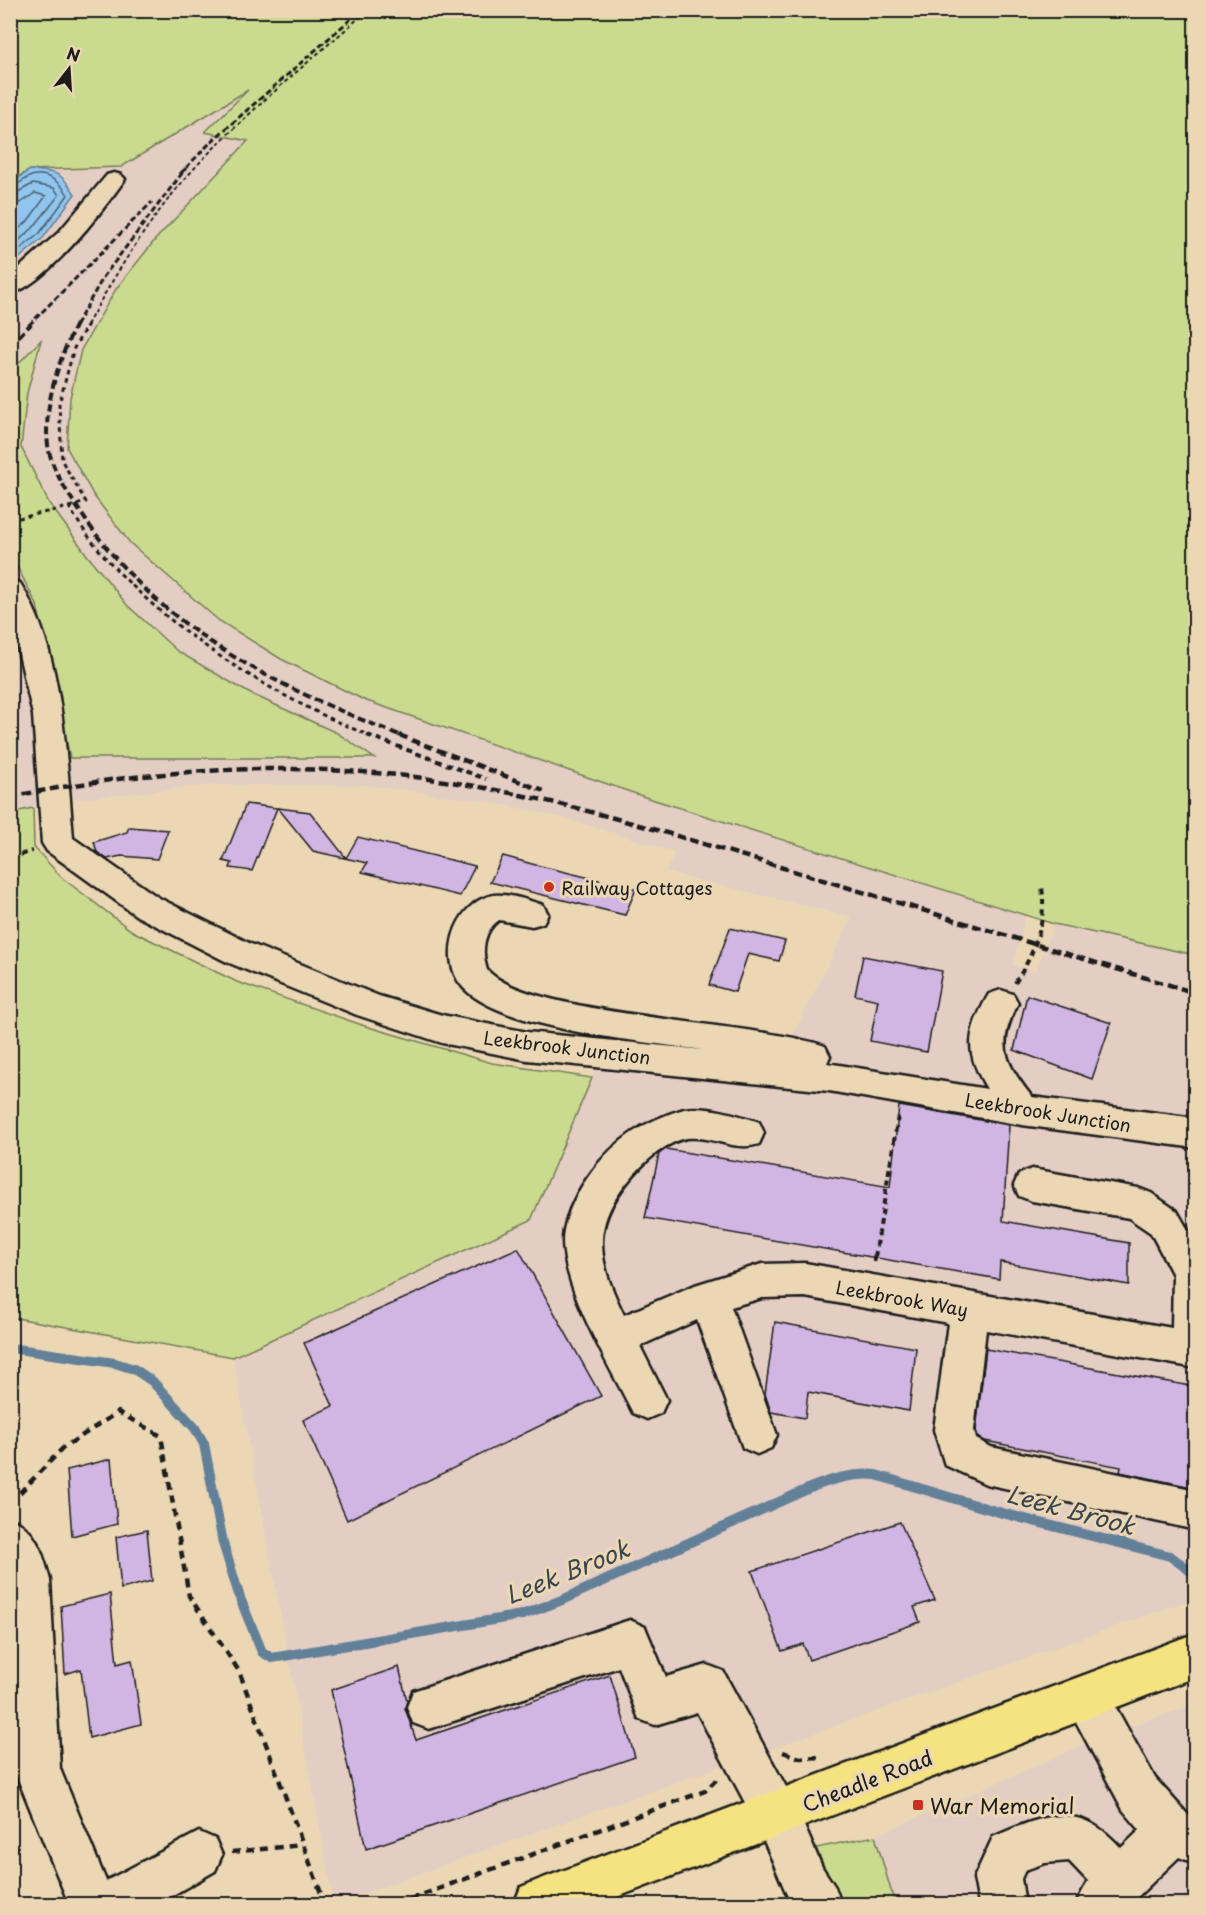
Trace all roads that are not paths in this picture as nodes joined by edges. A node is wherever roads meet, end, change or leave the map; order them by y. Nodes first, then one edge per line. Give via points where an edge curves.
1 (114, 179) dead end
2 (10, 287) edge
3 (10, 590) edge
4 (532, 914) dead end
5 (1001, 1003) road end
6 (901, 1088) junction
7 (1022, 1110) junction
8 (746, 1133) dead end
9 (1196, 1133) edge
10 (1032, 1185) dead end
11 (708, 1297) junction
12 (969, 1310) junction
13 (617, 1337) junction
14 (1193, 1350) edge
15 (647, 1400) dead end
16 (757, 1436) dead end
17 (1196, 1510) edge
18 (10, 1538) edge
19 (1196, 1655) edge
20 (1085, 1697) junction
21 (429, 1707) dead end
22 (776, 1814) junction
23 (1184, 1836) edge
24 (199, 1855) road end
25 (1108, 1894) edge
26 (92, 1905) edge
27 (112, 1905) edge
28 (538, 1905) edge
29 (818, 1905) edge
30 (1002, 1905) edge

1 - 2 street via 66,241
3 - 6 street, Leekbrook Junction via 24,613 48,715 58,843 148,907 250,958 369,1006 442,1029 526,1046
4 - 6 street via 496,908 476,921 466,951 478,983 552,1013 799,1053 866,1071
5 - 7 street via 992,1015 985,1047 1000,1084
6 - 7 street, Leekbrook Junction
7 - 9 street, Leekbrook Junction
8 - 13 street via 704,1124 684,1124 665,1130 614,1170 597,1192 582,1248 590,1281
10 - 14 street via 1138,1204 1164,1221 1192,1273
11 - 12 street, Leekbrook Way via 762,1281 805,1280
11 - 13 street, Leekbrook Way
11 - 16 street
12 - 14 street, Leekbrook Way
12 - 17 street via 954,1430 959,1451 986,1465
13 - 15 street
18 - 26 street via 23,1556 29,1581 37,1769
19 - 20 highway, Cheadle Road
20 - 22 highway, Cheadle Road
20 - 23 street via 1139,1794
21 - 22 street via 630,1642 655,1703 707,1687
22 - 28 highway, Cheadle Road
22 - 29 street via 805,1884
23 - 25 street via 1145,1860
24 - 27 street
25 - 30 street via 1103,1860 1085,1844 1064,1836 1044,1838 1009,1853 997,1878

